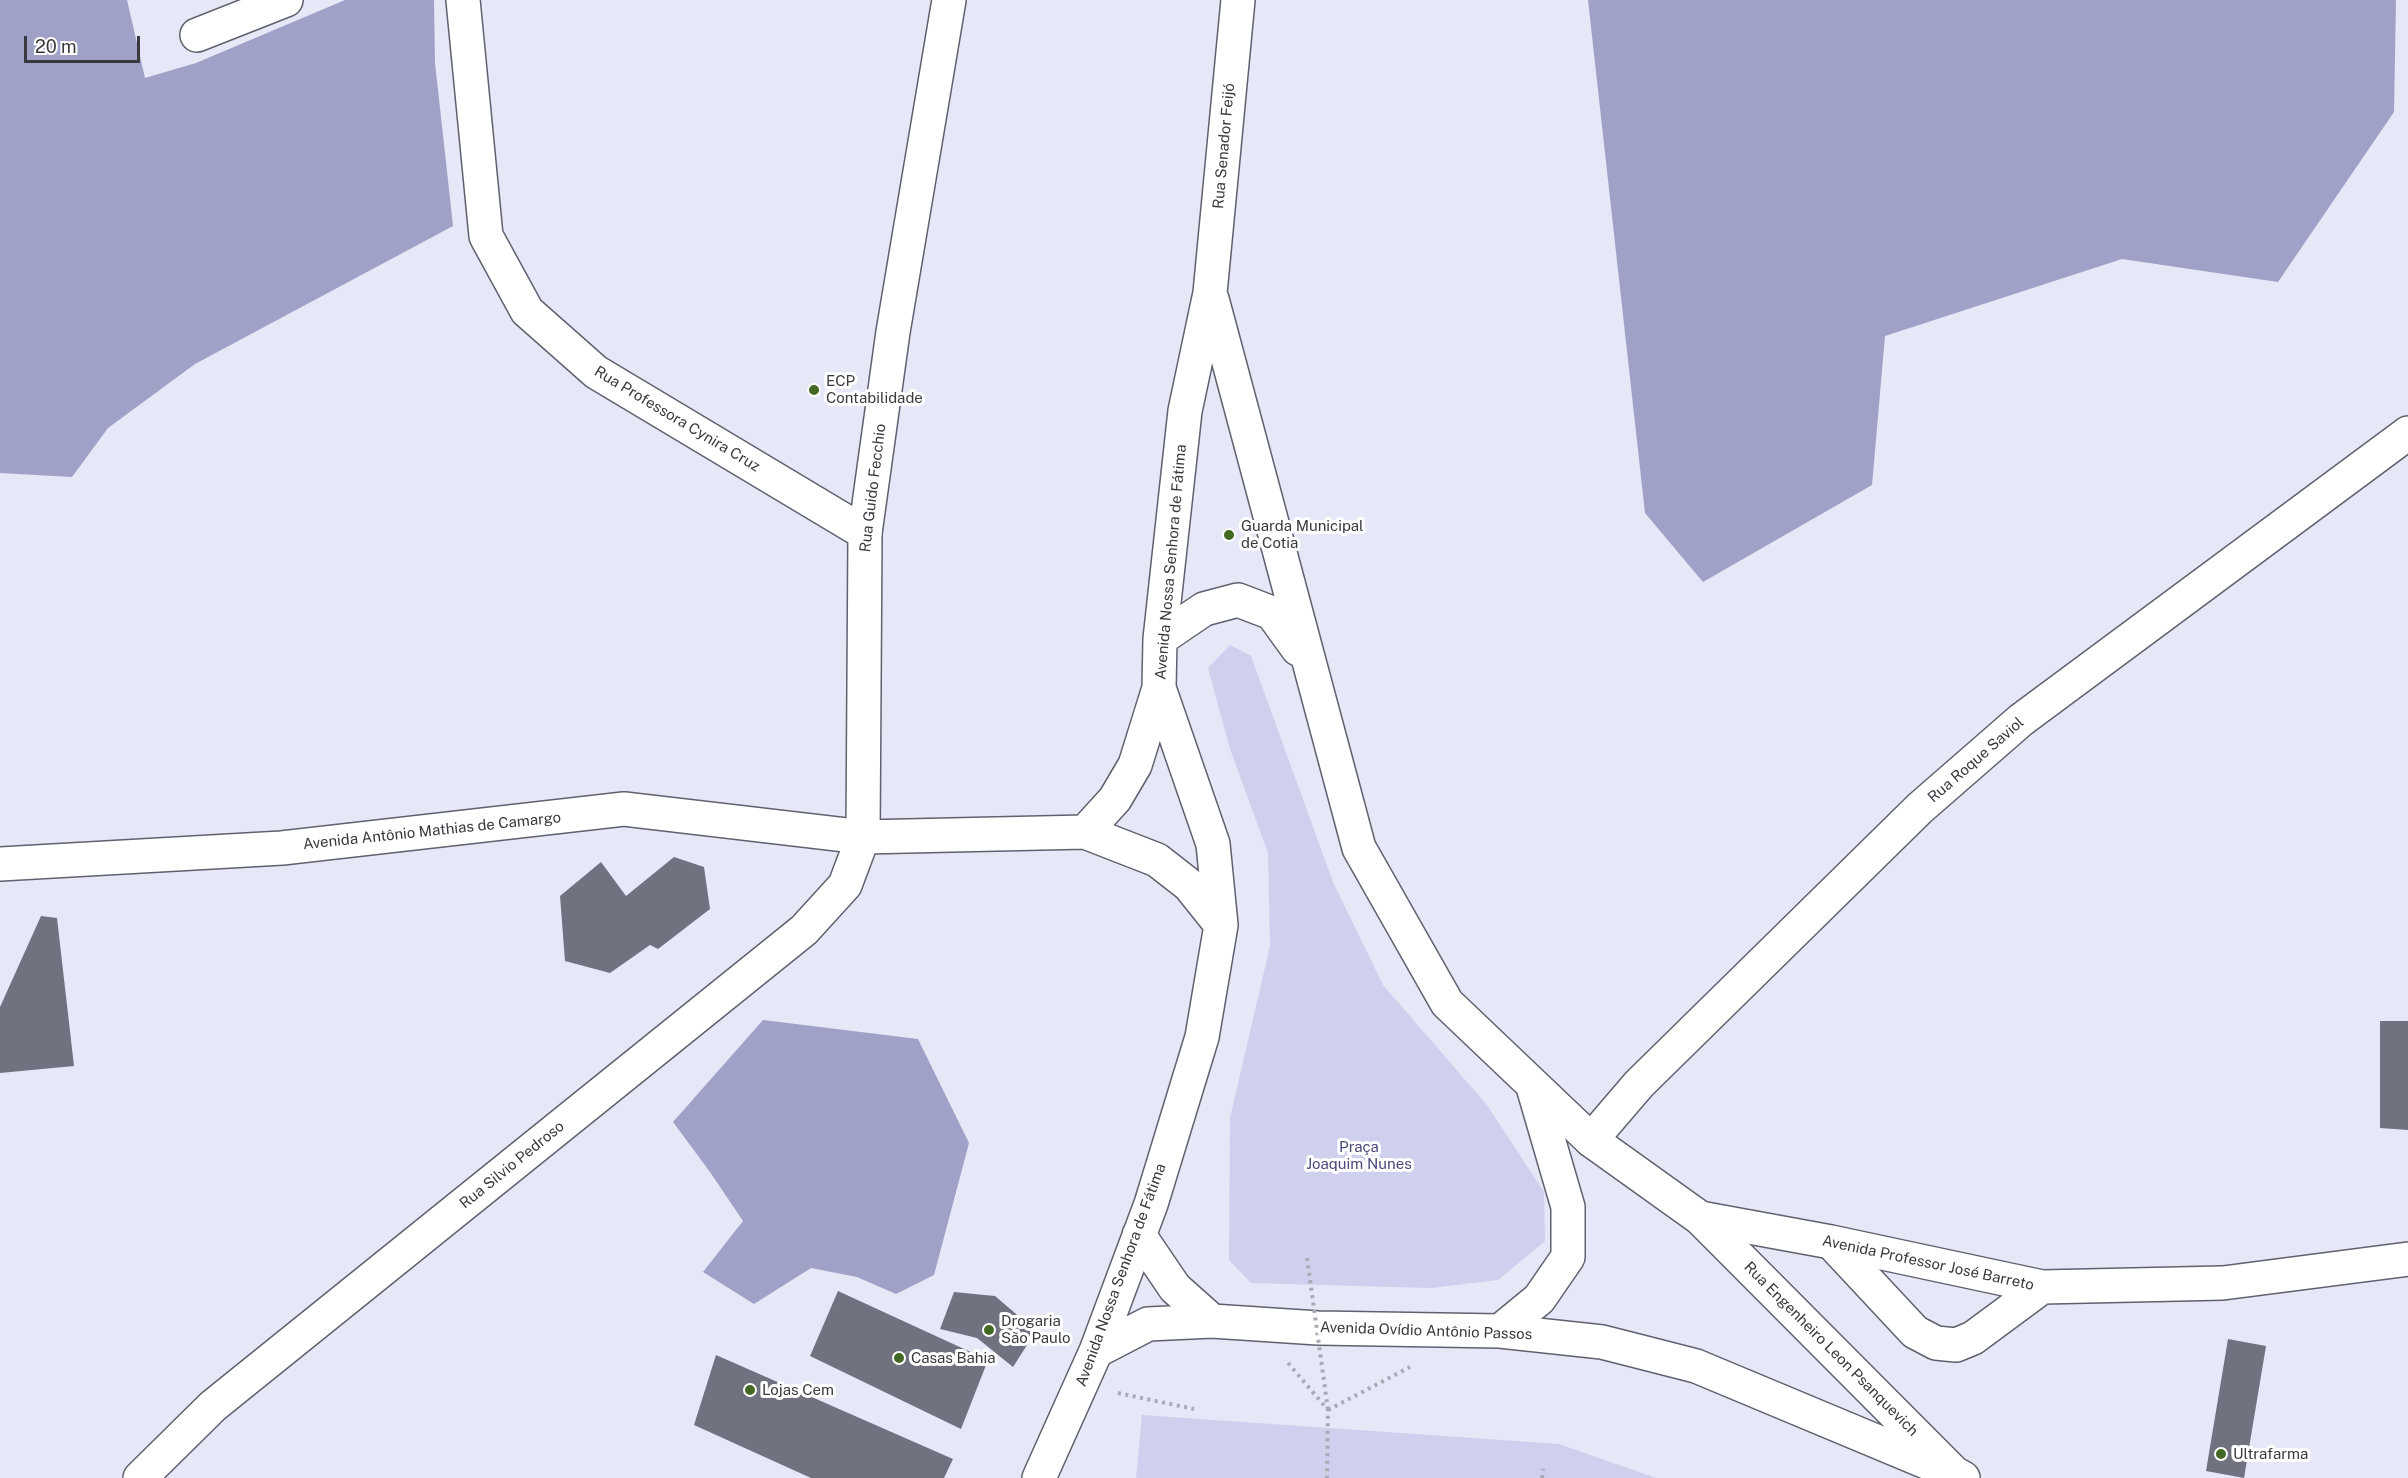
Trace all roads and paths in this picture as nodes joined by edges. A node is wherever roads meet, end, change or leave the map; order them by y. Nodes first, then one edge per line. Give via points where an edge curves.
1 (286, 0) edge
2 (464, 0) edge
3 (949, 0) edge
4 (1238, 0) edge
5 (197, 35) dead end
6 (1210, 293) junction
7 (2408, 433) edge
8 (865, 533) junction
9 (1160, 639) junction
10 (1308, 662) junction
11 (1159, 688) junction
12 (1085, 832) junction
13 (863, 837) junction
14 (0, 864) edge
15 (1221, 925) junction
16 (1532, 1086) junction
17 (1591, 1140) junction
18 (1700, 1218) junction
19 (1139, 1235) junction
20 (1831, 1242) junction
21 (1307, 1258) dead end
22 (2408, 1259) edge
23 (2042, 1287) junction
24 (1212, 1321) junction
25 (1254, 1323) junction
26 (1500, 1331) junction
27 (1096, 1351) junction
28 (1418, 1362) dead end
29 (1117, 1392) dead end
30 (1194, 1409) dead end
31 (1328, 1410) junction
32 (1543, 1469) dead end
33 (1957, 1476) edge
34 (140, 1478) edge
35 (1039, 1478) edge
36 (1327, 1478) edge
37 (1542, 1478) edge

1 - 5 main road
2 - 8 main road, Rua Professora Cynira Cruz via 486,236 527,311 596,372
3 - 8 main road, Rua Guido Fecchio via 893,332
4 - 6 main road, Rua Senador Feijó
6 - 9 main road, Avenida Nossa Senhora de Fátima via 1185,411
6 - 10 main road, Rua Engenheiro Leon Psanquevich
7 - 17 main road, Rua Roque Saviol via 2021,720 1911,816 1639,1084
8 - 13 main road, Rua Guido Fecchio
9 - 10 main road via 1204,609 1238,600 1272,613
9 - 11 main road, Avenida Nossa Senhora de Fátima
10 - 16 main road, Rua Engenheiro Leon Psanquevich via 1359,848 1447,1003
11 - 12 main road via 1136,765 1115,799
11 - 15 main road, Avenida Nossa Senhora de Fátima via 1213,844
12 - 13 main road, Avenida Antônio Mathias de Camargo
12 - 15 main road via 1157,860 1189,885
13 - 14 main road, Avenida Antônio Mathias de Camargo via 624,809 282,848
13 - 34 main road, Rua Silvio Pedroso via 844,885 804,930 213,1406
15 - 19 main road, Avenida Nossa Senhora de Fátima via 1202,1037
16 - 17 main road, Rua Engenheiro Leon Psanquevich
16 - 26 main road via 1568,1207 1568,1257 1539,1299
17 - 18 main road, Rua Engenheiro Leon Psanquevich
18 - 20 main road, Avenida Professor José Barreto
18 - 33 main road, Rua Engenheiro Leon Psanquevich
19 - 24 main road via 1174,1288
19 - 27 main road, Avenida Nossa Senhora de Fátima
20 - 23 main road, Avenida Professor José Barreto
20 - 23 main road via 1916,1332 1936,1342 1956,1345 1973,1338
21 - 31 path, bridge
22 - 23 main road, Avenida Professor José Barreto via 2223,1282
24 - 25 main road, Avenida Ovídio Antônio Passos
24 - 27 main road, Avenida Ovídio Antônio Passos via 1148,1324
25 - 26 main road, Avenida Ovídio Antônio Passos
25 - 31 path
26 - 33 main road, Avenida Ovídio Antônio Passos via 1602,1342 1696,1366
27 - 35 main road, Avenida Nossa Senhora de Fátima
28 - 31 path
29 - 30 path
31 - 36 path
32 - 37 path

